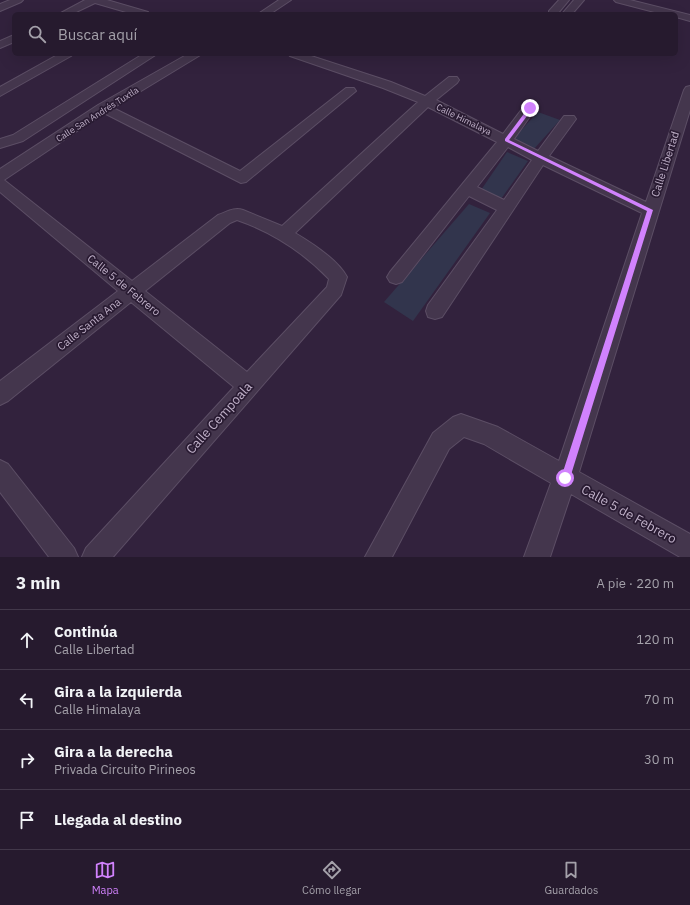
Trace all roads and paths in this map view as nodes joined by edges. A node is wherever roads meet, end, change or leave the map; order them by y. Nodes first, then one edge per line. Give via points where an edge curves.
1 (18, 0) edge
2 (92, 0) edge
3 (97, 0) edge
4 (286, 0) edge
5 (564, 0) edge
6 (579, 0) edge
7 (619, 0) edge
8 (650, 3) edge
9 (0, 8) edge
10 (690, 9) edge
11 (68, 12) edge
12 (135, 12) edge
13 (266, 12) edge
14 (554, 12) edge
15 (569, 12) edge
16 (674, 12) edge
17 (678, 14) edge
18 (690, 18) edge
19 (12, 39) edge
20 (0, 45) edge
21 (63, 56) edge
22 (148, 56) edge
23 (193, 56) edge
24 (300, 56) edge
25 (453, 80) dead end
26 (690, 90) edge
27 (350, 91) dead end
28 (0, 92) edge
29 (427, 101) junction
30 (103, 108) junction
31 (530, 108) dead end
32 (686, 113) edge
33 (569, 119) dead end
34 (0, 130) edge
35 (18, 138) junction
36 (506, 140) junction
37 (0, 144) edge
38 (540, 158) junction
39 (0, 176) edge
40 (0, 184) edge
41 (466, 188) junction
42 (507, 208) junction
43 (650, 210) junction
44 (284, 234) junction
45 (396, 277) dead end
46 (131, 291) junction
47 (435, 312) dead end
48 (248, 386) junction
49 (0, 394) edge
50 (0, 472) edge
51 (565, 478) junction
52 (690, 548) edge
53 (65, 557) edge
54 (95, 557) edge
55 (378, 557) edge
56 (537, 557) edge

1 - 9 street
2 - 11 street
3 - 12 street
4 - 13 street
5 - 14 street
6 - 15 street
7 - 8 street
8 - 10 street
8 - 16 street
17 - 18 street
19 - 20 street
21 - 28 street
22 - 35 street
23 - 30 street, Calle San Andrés Tuxtla
24 - 29 street, Calle Himalaya
25 - 29 street
26 - 32 street, Calle Libertad
27 - 30 street via 241,178
29 - 36 street, Calle Himalaya
29 - 44 street
30 - 39 street, Calle San Andrés Tuxtla
31 - 36 street
32 - 43 street, Calle Libertad
33 - 38 street
34 - 35 street
35 - 37 street
36 - 38 street, Calle Himalaya
36 - 41 street
38 - 42 street
38 - 43 street, Calle Himalaya
40 - 46 street, Calle 5 de Febrero
41 - 42 street
41 - 45 street
42 - 47 street
43 - 51 street, Calle Libertad
44 - 46 street, Calle Santa Ana via 237,214 224,219
44 - 48 street, Calle Cempoala via 328,266 338,277 335,290
46 - 48 street, Calle 5 de Febrero
46 - 49 street, Calle Santa Ana
48 - 54 street, Calle Cempoala
50 - 53 street
51 - 52 street, Calle 5 de Febrero
51 - 55 street, Calle 5 de Febrero via 490,435 461,425 441,441
51 - 56 street, Calle Libertad

